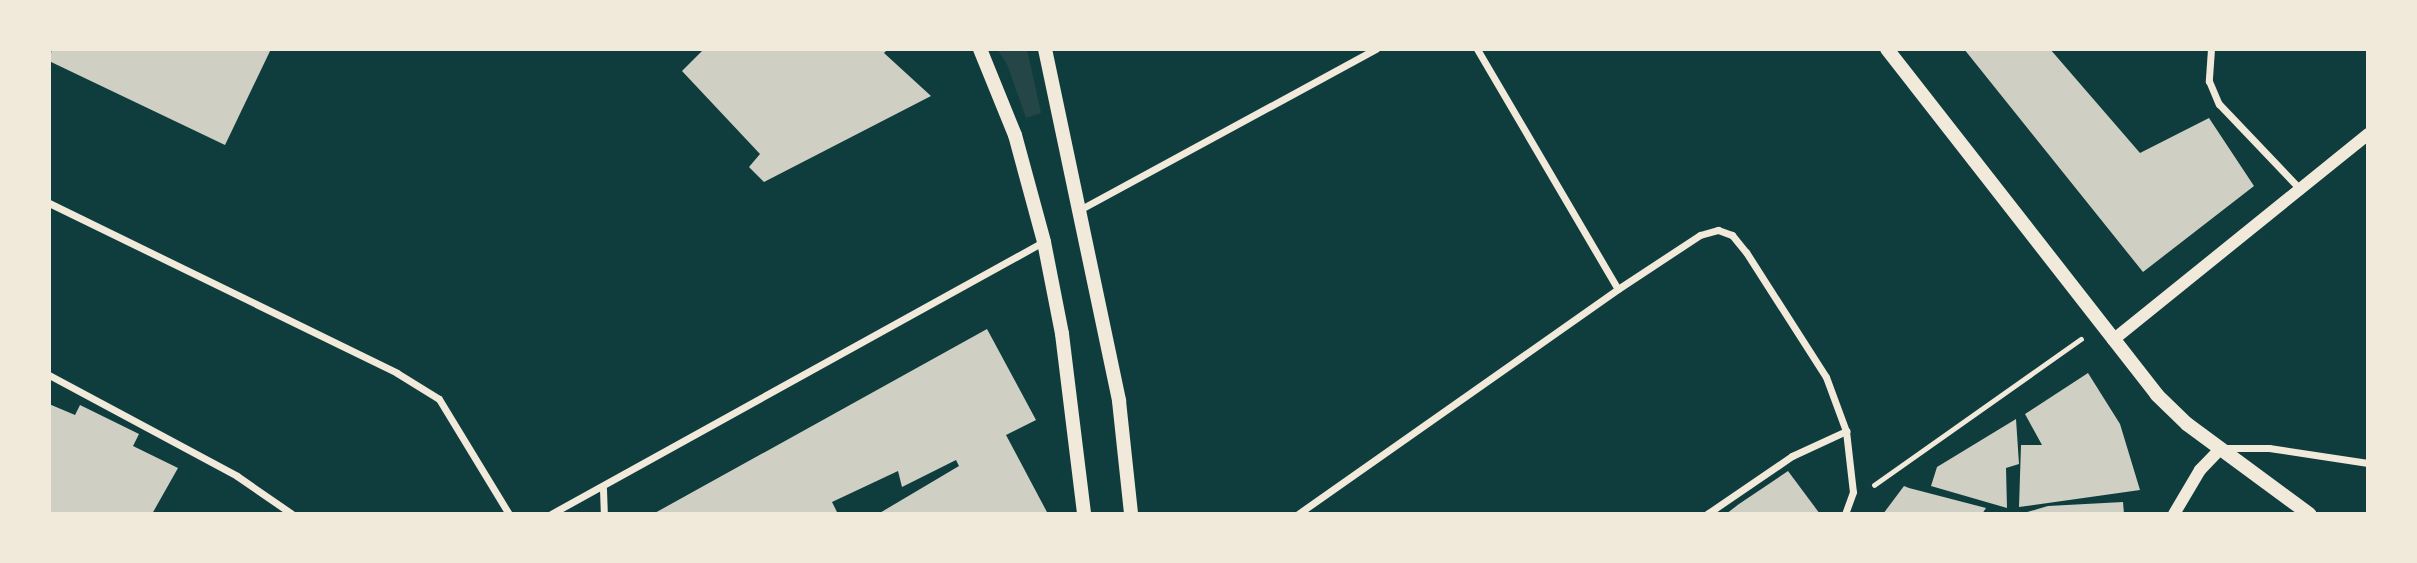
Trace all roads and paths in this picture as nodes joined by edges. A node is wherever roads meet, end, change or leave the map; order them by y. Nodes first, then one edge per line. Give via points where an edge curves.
1 (980, 49) edge
2 (1045, 49) edge
3 (1376, 49) edge
4 (1477, 49) edge
5 (1887, 49) edge
6 (2211, 49) edge
7 (2368, 134) edge
8 (2302, 191) junction
9 (49, 203) edge
10 (1081, 209) junction
11 (1044, 242) junction
12 (1618, 289) junction
13 (2102, 324) junction
14 (2113, 340) junction
15 (49, 375) edge
16 (1846, 431) junction
17 (2221, 448) junction
18 (2368, 463) edge
19 (603, 489) junction
20 (1853, 492) junction
21 (292, 514) edge
22 (509, 514) edge
23 (551, 514) edge
24 (604, 514) edge
25 (1084, 514) edge
26 (1131, 514) edge
27 (1298, 514) edge
28 (1707, 514) edge
29 (1845, 514) edge
30 (2174, 514) edge
31 (2309, 514) edge

1 - 11 main road via 1015,135
2 - 10 main road
3 - 10 street
4 - 12 street
5 - 13 main road
6 - 8 street via 2209,80 2219,104
7 - 8 street
8 - 14 street
9 - 22 street via 397,373 439,399
10 - 26 main road via 1119,401
11 - 19 street
11 - 25 main road via 1064,346
12 - 16 street via 1700,235 1718,230 1732,235 1826,377
12 - 27 street
13 - 14 main road
13 - 20 path via 1880,484
14 - 17 main road via 2157,395
15 - 21 street via 237,476
16 - 20 street
16 - 28 street via 1792,456
17 - 18 street via 2280,449
17 - 30 street via 2200,470
17 - 31 main road
19 - 23 street
19 - 24 street
20 - 29 street

